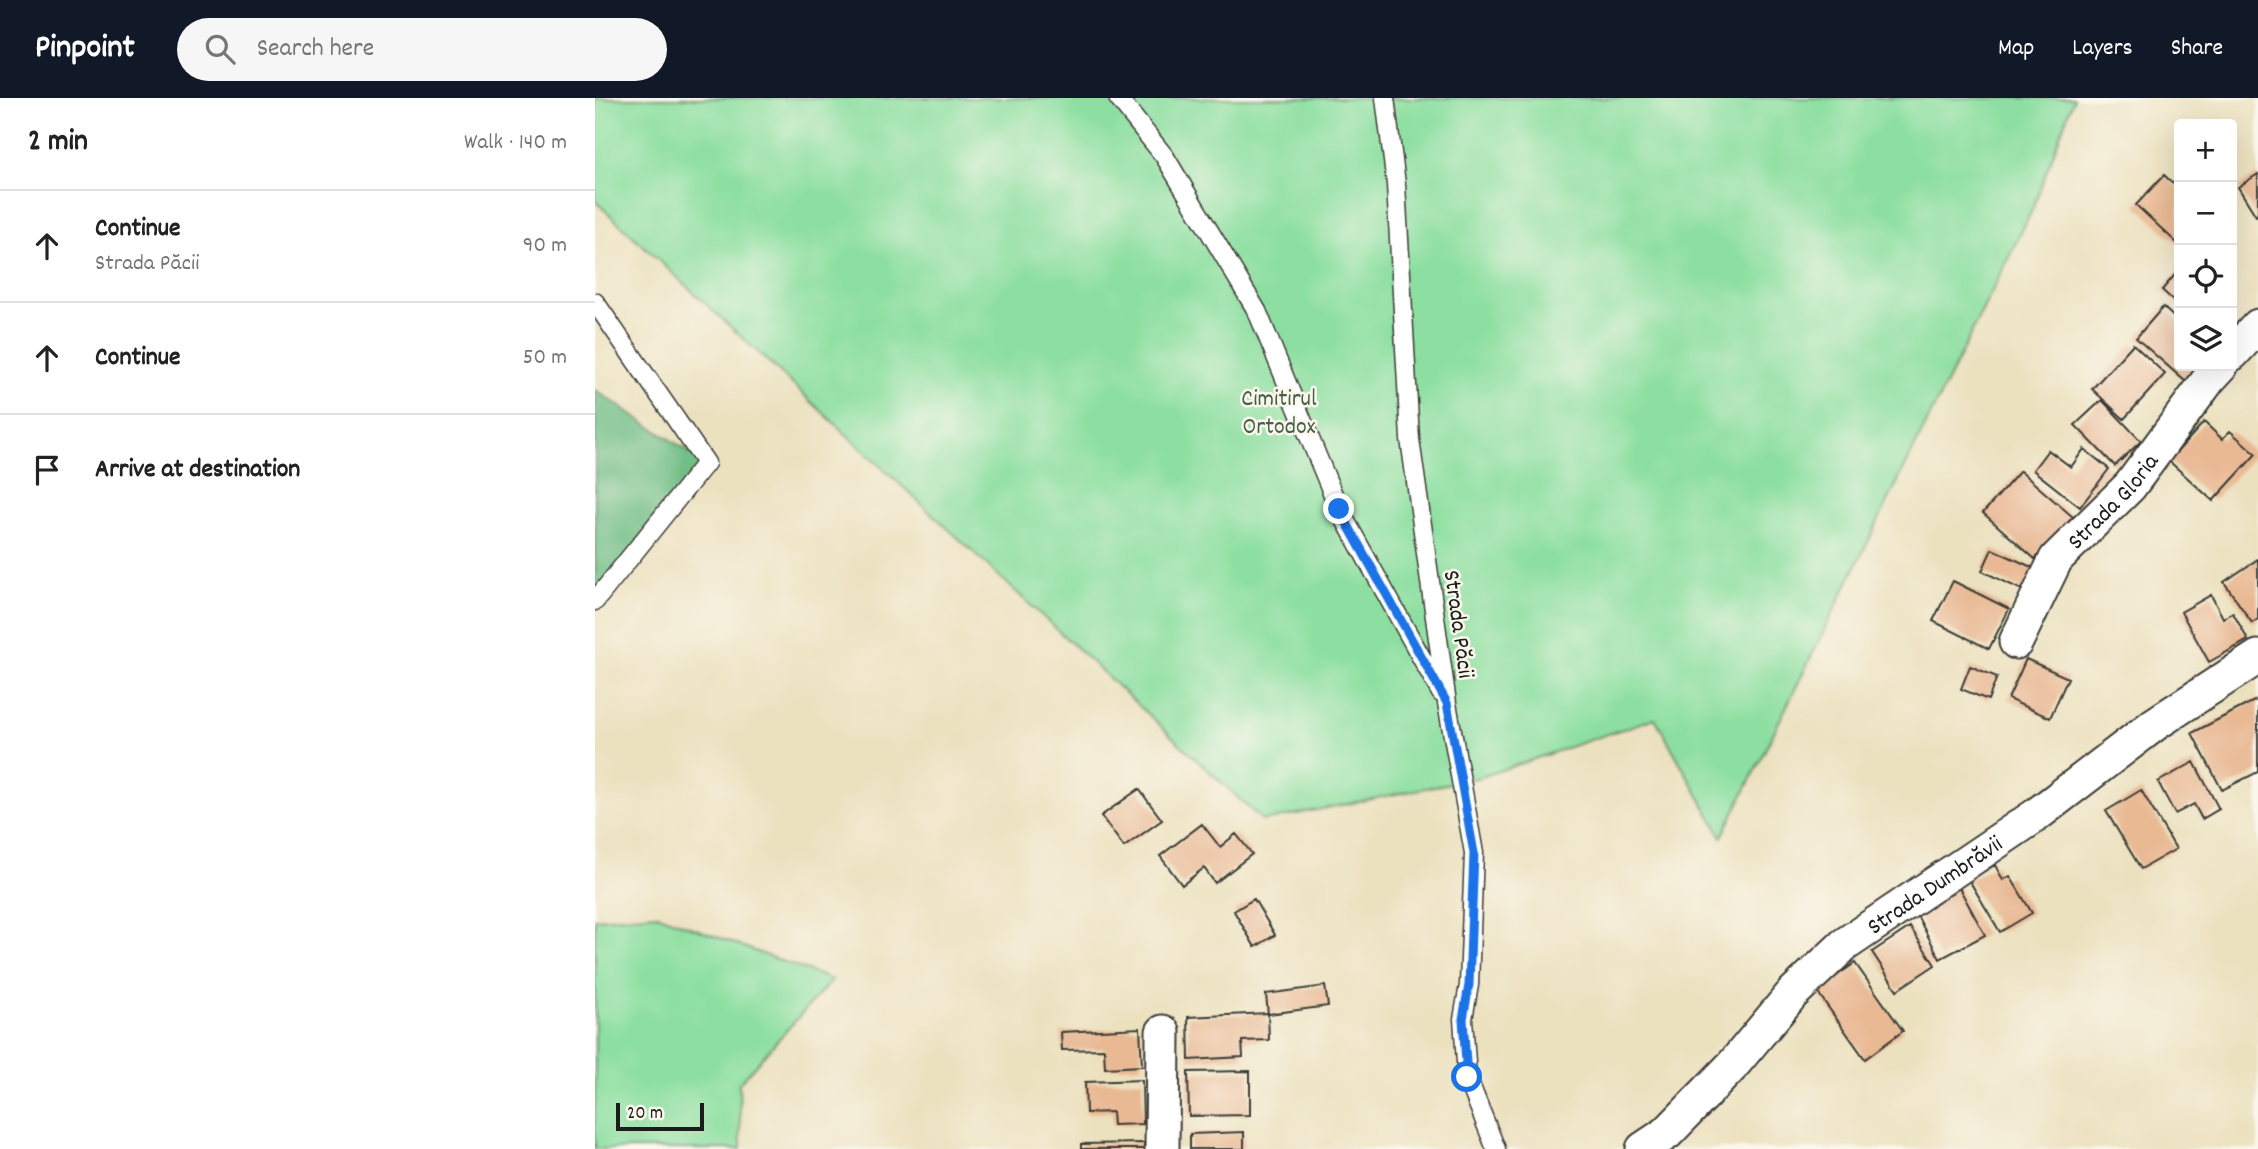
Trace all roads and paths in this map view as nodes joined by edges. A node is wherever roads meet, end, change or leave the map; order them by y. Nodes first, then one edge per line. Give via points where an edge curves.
1 (1118, 98) edge
2 (1385, 98) edge
3 (595, 302) edge
4 (2258, 326) edge
5 (2237, 349) edge
6 (2216, 371) edge
7 (595, 601) edge
8 (2016, 642) dead end
9 (2258, 657) edge
10 (1447, 703) junction
11 (1163, 1032) dead end
12 (1162, 1149) edge
13 (1496, 1149) edge
14 (1643, 1149) edge

1 - 10 lane via 1165,157 1257,311 1339,509
2 - 10 lane, Strada Păcii via 1396,184 1410,439
3 - 7 lane via 706,463
4 - 5 street
6 - 8 street, Strada Gloria via 2130,486 2056,559
9 - 14 street, Strada Dumbrăvii via 2155,724 2035,816 1844,945 1793,993 1667,1133
10 - 13 lane, Strada Păcii via 1474,853 1469,985 1463,1019 1467,1077
11 - 12 street

